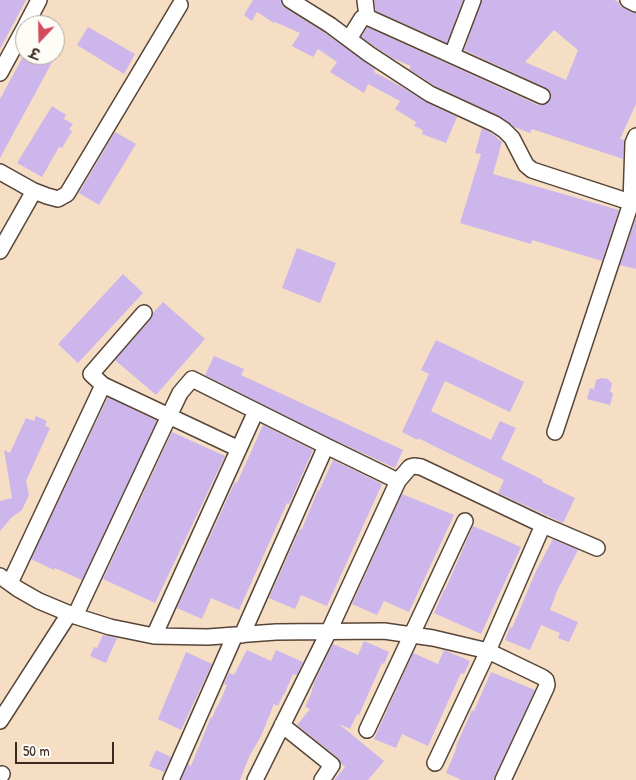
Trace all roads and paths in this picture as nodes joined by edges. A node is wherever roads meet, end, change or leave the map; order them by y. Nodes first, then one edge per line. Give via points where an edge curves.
1 (39, 0) edge
2 (290, 0) edge
3 (365, 0) edge
4 (473, 0) edge
5 (628, 0) edge
6 (636, 4) edge
7 (180, 5) dead end
8 (32, 15) edge
9 (366, 17) junction
10 (348, 39) junction
11 (15, 46) edge
12 (452, 54) junction
13 (0, 73) edge
14 (542, 96) dead end
15 (636, 136) edge
16 (0, 172) edge
17 (34, 191) junction
18 (634, 203) edge
19 (0, 250) edge
20 (144, 313) dead end
21 (103, 385) junction
22 (256, 411) junction
23 (169, 416) junction
24 (555, 432) dead end
25 (326, 446) junction
26 (239, 449) junction
27 (398, 481) junction
28 (465, 521) dead end
29 (543, 525) junction
30 (596, 548) dead end
31 (5, 580) edge
32 (72, 615) junction
33 (329, 631) junction
34 (238, 635) junction
35 (411, 635) junction
36 (154, 636) junction
37 (488, 650) junction
38 (0, 721) edge
39 (282, 725) junction
40 (366, 730) dead end
41 (435, 762) dead end
42 (171, 780) edge
43 (255, 780) edge
44 (322, 780) edge
45 (503, 780) edge

1 - 8 street
2 - 10 street
3 - 9 street
4 - 12 street
5 - 6 street
7 - 17 street via 67,194 58,199
9 - 10 street
9 - 12 street
10 - 18 street via 430,94 504,130 532,170
11 - 13 street
12 - 14 street
15 - 18 street via 633,143
16 - 17 street
17 - 19 street
18 - 24 street
20 - 21 street via 91,374
21 - 23 street
21 - 31 street
22 - 23 street via 192,379 180,393
22 - 25 street
22 - 26 street
23 - 26 street
23 - 32 street
25 - 27 street
25 - 34 street
26 - 36 street
27 - 29 street via 410,467 421,467
27 - 33 street
28 - 35 street
29 - 30 street
29 - 37 street
31 - 32 street via 39,601
32 - 36 street
32 - 38 street
33 - 34 street
33 - 35 street via 384,631
33 - 39 street
34 - 36 street
34 - 42 street
35 - 37 street
35 - 40 street
37 - 41 street
37 - 45 street via 546,680 546,688
39 - 43 street
39 - 44 street via 332,765

